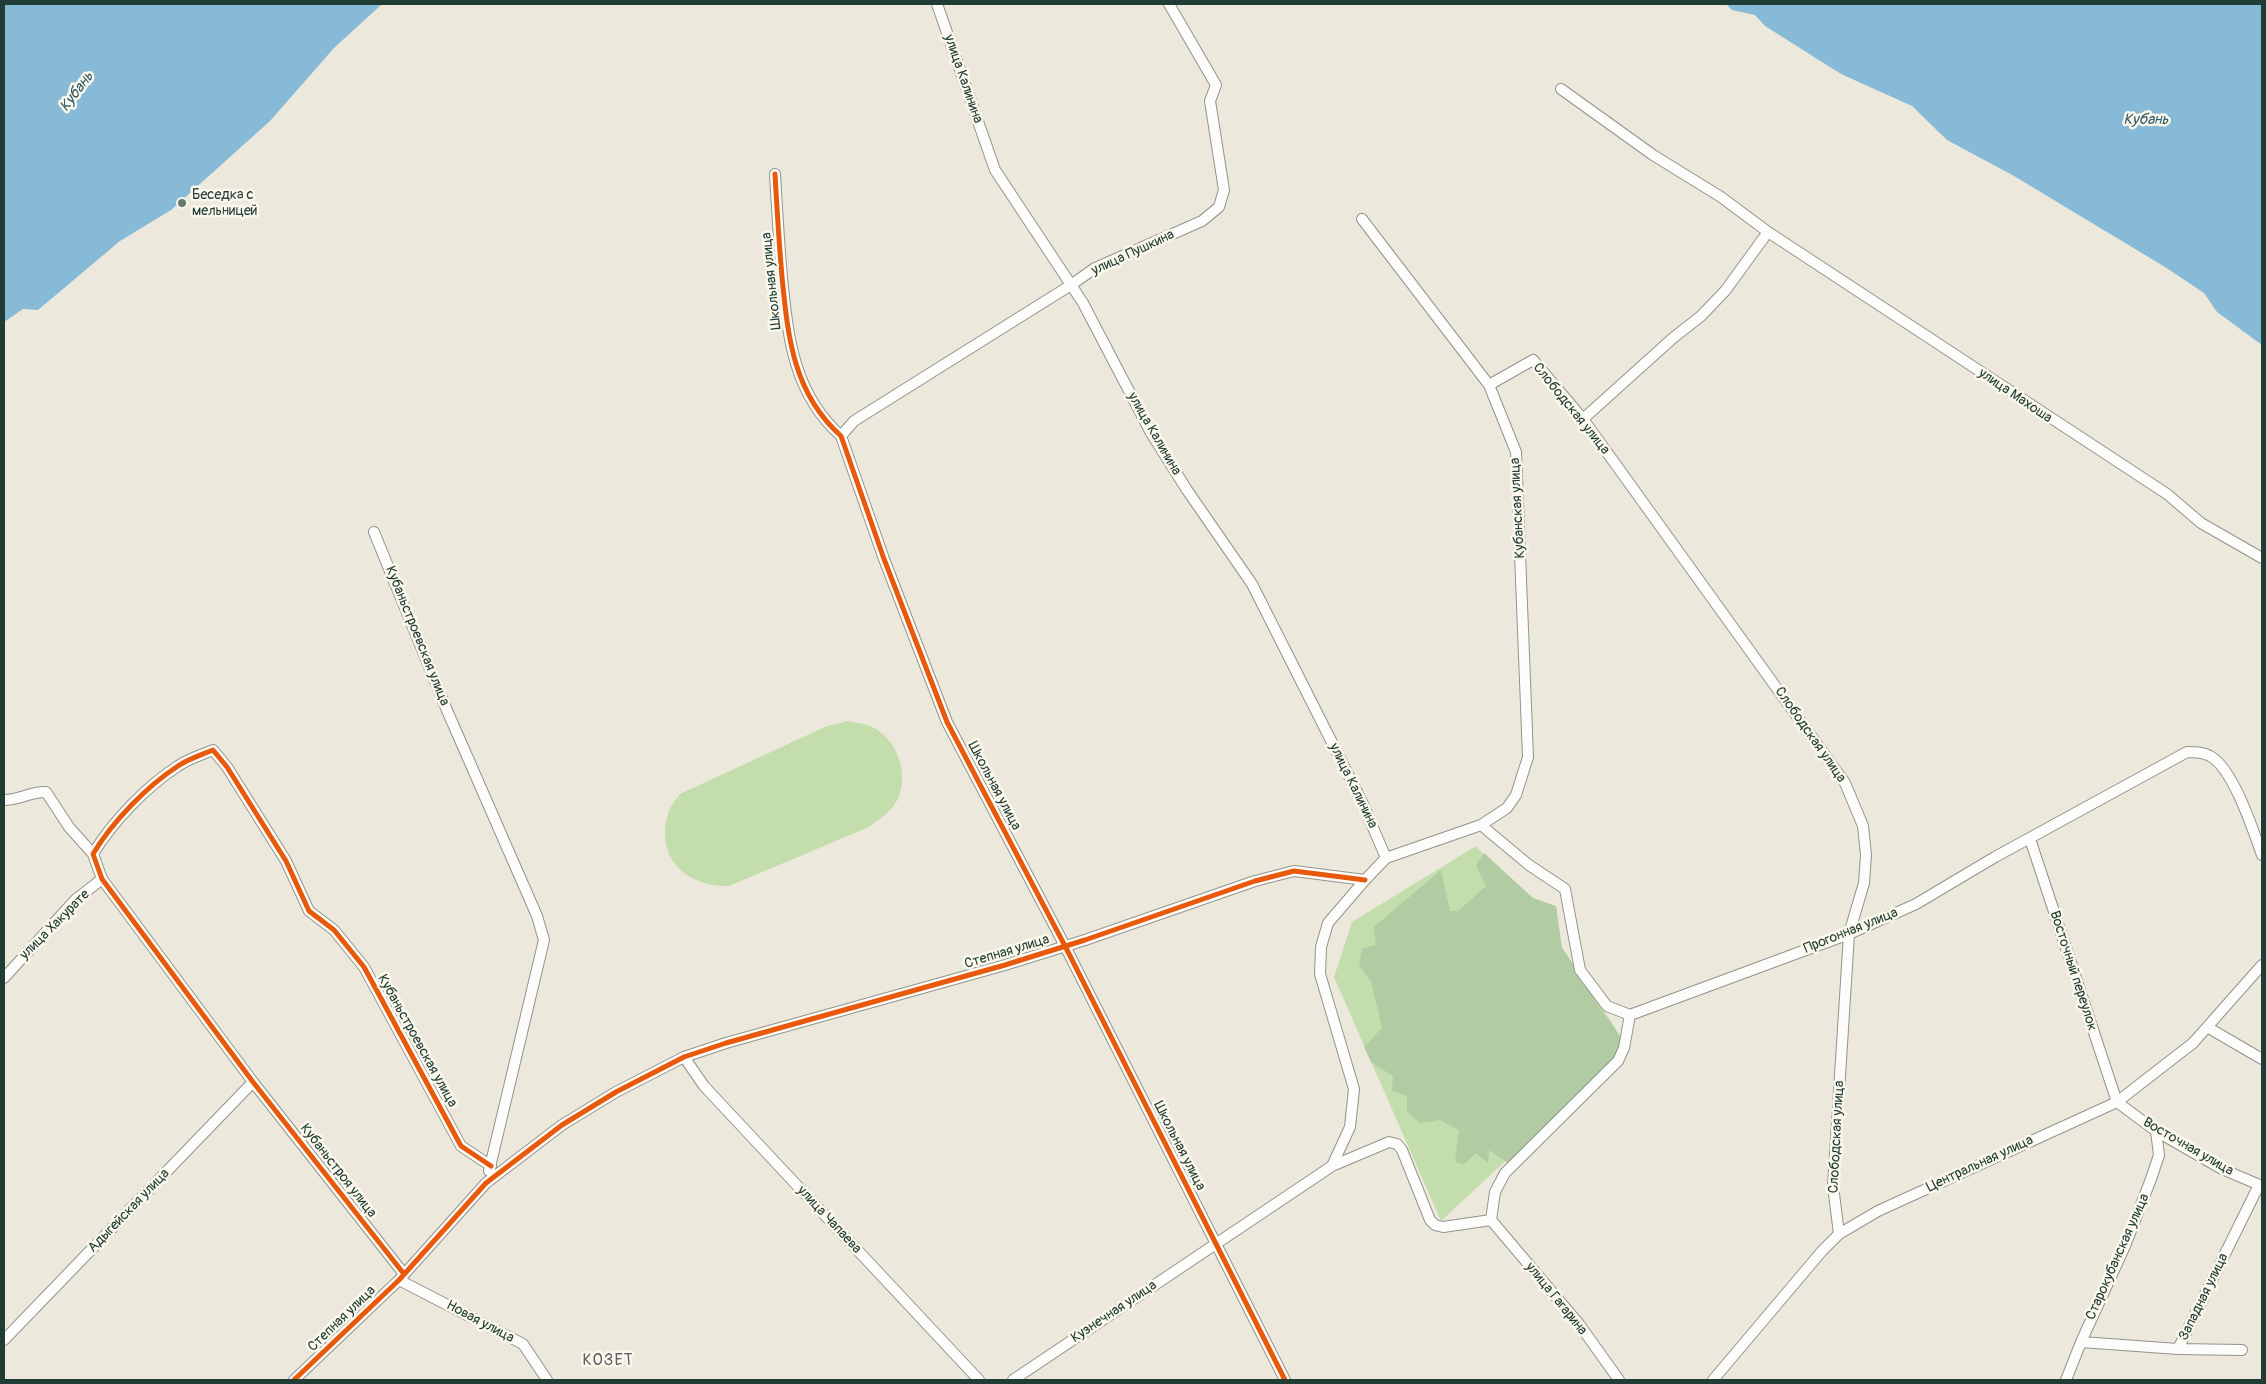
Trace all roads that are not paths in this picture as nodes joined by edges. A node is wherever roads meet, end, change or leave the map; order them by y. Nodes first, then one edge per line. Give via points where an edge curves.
1 (937, 4) edge
2 (1169, 4) edge
3 (1561, 89) dead end
4 (775, 174) dead end
5 (1362, 220) dead end
6 (1768, 232) junction
7 (1071, 285) junction
8 (1489, 385) junction
9 (1583, 419) junction
10 (841, 436) junction
11 (374, 532) dead end
12 (2262, 558) edge
13 (4, 800) edge
14 (1481, 825) junction
15 (2030, 839) junction
16 (93, 854) junction
17 (2262, 854) edge
18 (1386, 858) junction
19 (102, 879) junction
20 (1365, 880) junction
21 (1849, 934) junction
22 (1065, 946) junction
23 (2262, 966) edge
24 (4, 978) edge
25 (1630, 1015) junction
26 (2207, 1027) junction
27 (684, 1057) junction
28 (2262, 1059) edge
29 (253, 1082) junction
30 (2117, 1102) junction
31 (2156, 1131) junction
32 (491, 1166) junction
33 (1332, 1166) junction
34 (486, 1183) junction
35 (2261, 1186) edge
36 (1491, 1220) junction
37 (1839, 1234) junction
38 (1216, 1243) junction
39 (402, 1277) junction
40 (4, 1340) edge
41 (2081, 1342) junction
42 (2178, 1349) junction
43 (2242, 1350) dead end
44 (294, 1380) edge
45 (547, 1380) edge
46 (979, 1380) edge
47 (1013, 1380) edge
48 (1285, 1380) edge
49 (1619, 1380) edge
50 (1713, 1380) edge
51 (2066, 1380) edge

1 - 7 street, улица Калинина via 995,170
2 - 7 street, улица Пушкина via 1216,85 1210,101 1224,190 1219,207 1202,221 1095,268
3 - 6 street, улица Махоша
4 - 10 street, Школьная улица via 790,345 809,397 826,423
5 - 8 street, Кубанская улица
6 - 9 street via 1725,291 1701,316
6 - 12 street, улица Махоша via 2167,494 2201,523
7 - 10 street, улица Пушкина via 854,421
7 - 18 street, улица Калинина via 1151,433 1252,584 1363,804
8 - 9 street, Слободская улица via 1533,360
8 - 14 street, Кубанская улица via 1516,452 1528,757 1516,795 1507,808
9 - 21 street, Слободская улица via 1845,783 1863,826 1866,855 1864,883
10 - 22 street, Школьная улица via 947,722
11 - 32 street, Кубаньстроевская улица via 537,916 544,940
13 - 16 street via 31,792 46,792 69,827
14 - 18 street, Кубанская улица
14 - 25 street via 1528,865 1566,889 1580,970 1607,1006
15 - 17 street, Прогонная улица via 2187,752 2209,755 2224,768
15 - 21 street, Прогонная улица via 1916,904
15 - 30 street, Восточный переулок
16 - 19 street, улица Хакурате
16 - 32 street, Кубаньстроевская улица via 150,787 179,765 213,750 286,861 309,912 334,930 364,967 461,1146
18 - 20 street
19 - 24 street, улица Хакурате via 75,900
19 - 29 street, Кубаньстроя улица
20 - 22 street, Степная улица via 1294,871 1255,881
20 - 33 street via 1328,923 1321,948 1320,974 1354,1089 1350,1127
21 - 25 street, Прогонная улица
21 - 37 street, Слободская улица via 1833,1186
22 - 27 street, Степная улица
22 - 38 street, Школьная улица
23 - 26 street, Центральная улица
25 - 36 street via 1624,1048 1618,1061 1505,1173 1495,1192
26 - 28 street
26 - 30 street, Центральная улица via 2193,1043
27 - 34 street, Степная улица via 616,1092 562,1125
27 - 46 street, улица Чапаева via 704,1086
29 - 39 street, Кубаньстроя улица
29 - 40 street, Адыгейская улица
30 - 31 street, Восточная улица
30 - 37 street, Центральная улица via 1878,1211
31 - 35 street, Восточная улица via 2222,1169
31 - 41 street, Старокубанская улица via 2159,1155 2152,1179 2126,1246
32 - 34 street, Кубаньстроевская улица
33 - 36 street, Кузнечная улица via 1389,1142 1396,1144 1402,1150 1430,1220 1435,1225 1443,1227
33 - 38 street, Кузнечная улица
34 - 39 street, Степная улица
35 - 42 street, Западная улица
36 - 49 street, улица Гагарина via 1579,1324
37 - 50 street, Центральная улица
38 - 47 street, Кузнечная улица
38 - 48 street, Школьная улица
39 - 44 street, Степная улица
39 - 45 street, Новая улица via 523,1344
41 - 42 street, Западная улица
41 - 51 street, Старокубанская улица
42 - 43 street

